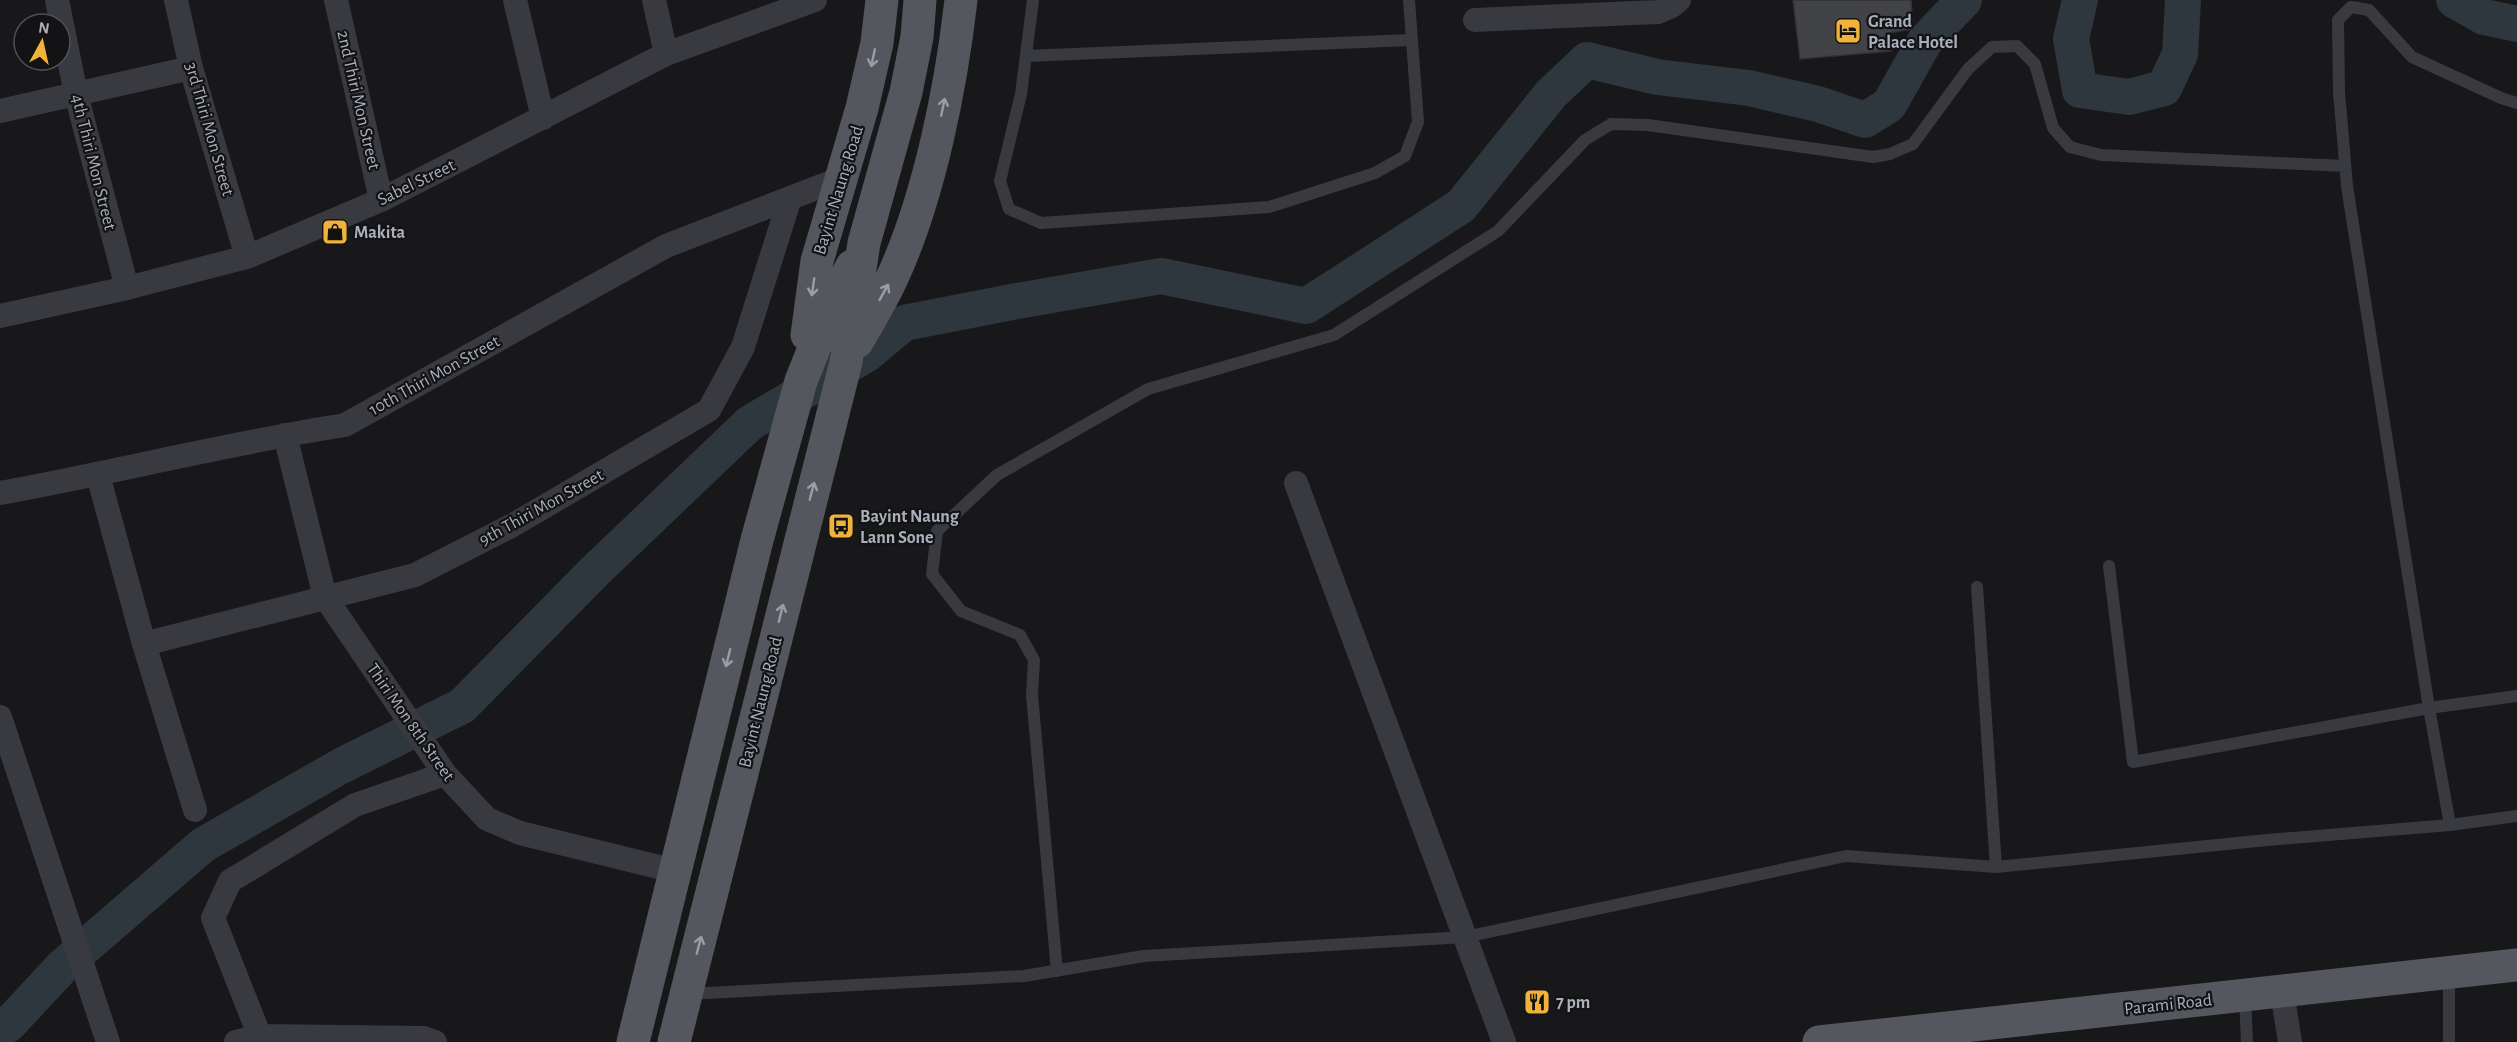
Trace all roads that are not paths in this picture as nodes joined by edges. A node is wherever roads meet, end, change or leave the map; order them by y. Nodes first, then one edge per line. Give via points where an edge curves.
1 (57, 0) edge
2 (176, 0) edge
3 (336, 0) edge
4 (514, 0) edge
5 (654, 0) edge
6 (815, 0) edge
7 (882, 0) edge
8 (920, 0) edge
9 (961, 0) edge
10 (1032, 0) edge
11 (1409, 0) edge
12 (1679, 0) edge
13 (1475, 21) dead end
14 (1412, 40) junction
15 (666, 54) junction
16 (1026, 56) junction
17 (191, 68) junction
18 (76, 94) junction
19 (2517, 103) edge
20 (0, 111) edge
21 (543, 118) junction
22 (2345, 166) junction
23 (842, 178) junction
24 (790, 198) junction
25 (381, 200) junction
26 (864, 243) junction
27 (247, 257) junction
28 (127, 288) junction
29 (0, 316) edge
30 (846, 362) junction
31 (801, 381) junction
32 (285, 435) junction
33 (98, 475) junction
34 (1296, 483) dead end
35 (0, 493) edge
36 (2109, 566) dead end
37 (1977, 587) dead end
38 (325, 597) junction
39 (144, 644) junction
40 (2517, 696) edge
41 (2429, 708) junction
42 (0, 717) edge
43 (445, 774) junction
44 (195, 810) dead end
45 (2517, 816) edge
46 (2450, 825) junction
47 (1996, 867) junction
48 (675, 871) junction
49 (1465, 936) junction
50 (2517, 965) edge
51 (1057, 971) junction
52 (2449, 973) junction
53 (2282, 992) junction
54 (2245, 996) junction
55 (643, 1003) junction
56 (680, 1016) edge
57 (253, 1040) edge
58 (108, 1042) edge
59 (435, 1042) edge
60 (633, 1042) edge
61 (1504, 1042) edge
62 (1819, 1042) edge
63 (2247, 1042) edge
64 (2290, 1042) edge
65 (2449, 1042) edge

1 - 18 street, 4th Thiri Mon Street
2 - 17 street, 3rd Thiri Mon Street
3 - 25 street, 2nd Thiri Mon Street
4 - 21 street
5 - 15 street
6 - 15 street, Sabel Street
7 -> 23 main road, Bayint Naung Road via 877,43
8 - 26 main road via 906,92
30 -> 9 main road, Bayint Naung Road via 892,278 918,212 956,46
10 - 16 lane
11 - 14 lane
12 - 13 street via 1658,12
14 - 16 lane
14 - 16 lane via 1418,122 1405,156 1375,173 1269,207 1041,223 1009,209 1000,181
15 - 21 street, Sabel Street
17 - 18 street
17 - 27 street, 3rd Thiri Mon Street
18 - 20 street
18 - 28 street, 4th Thiri Mon Street
19 - 22 lane via 2412,57 2368,10 2351,7 2338,20
21 - 25 street, Sabel Street
22 - 41 lane
22 - 51 lane via 2101,155 2070,147 2053,128 2035,64 2017,46 1992,46 1968,69 1912,144 1890,154 1873,157 1611,124 1585,140 1498,231 1334,334 1148,389 997,475 937,531 932,574 962,611 1020,635 1034,660 1032,695
23 - 24 street, 10th Thiri Mon Street
23 -> 31 main road, Bayint Naung Road via 817,261
24 - 32 street, 10th Thiri Mon Street via 666,246 345,425
24 - 38 street, 9th Thiri Mon Street via 743,347 709,410 513,525 415,575
25 - 27 street, Sabel Street
26 - 30 main road, Bayint Naung Road
26 - 31 main road, Bayint Naung Road via 832,304
27 - 28 street, Sabel Street
28 - 29 street, Sabel Street
56 -> 30 main road, Bayint Naung Road
31 -> 48 main road, Bayint Naung Road via 757,540
32 - 33 street, 10th Thiri Mon Street
32 - 38 street, Thiri Mon 8th Street
33 - 35 street, 10th Thiri Mon Street
33 - 39 street
34 - 49 street
36 - 41 lane via 2133,762
37 - 47 lane
38 - 39 street, 9th Thiri Mon Street
38 - 43 street, Thiri Mon 8th Street
39 - 44 street
40 - 41 lane
41 - 46 lane
42 - 58 street
43 - 48 street, Thiri Mon 8th Street via 487,819 520,832
43 - 57 street via 355,805 230,881 213,918
45 - 46 lane
46 - 47 lane
47 - 49 lane via 1846,856
48 - 55 main road, Bayint Naung Road
49 - 51 lane via 1144,956
49 - 61 street
50 - 52 main road, Parami Road
51 - 56 lane
52 - 53 main road, Parami Road
52 - 65 lane
53 - 54 main road, Parami Road
53 - 64 street
54 - 62 main road, Parami Road
54 - 63 lane
55 - 56 main road
55 - 60 main road, Bayint Naung Road
57 - 59 street via 424,1038

